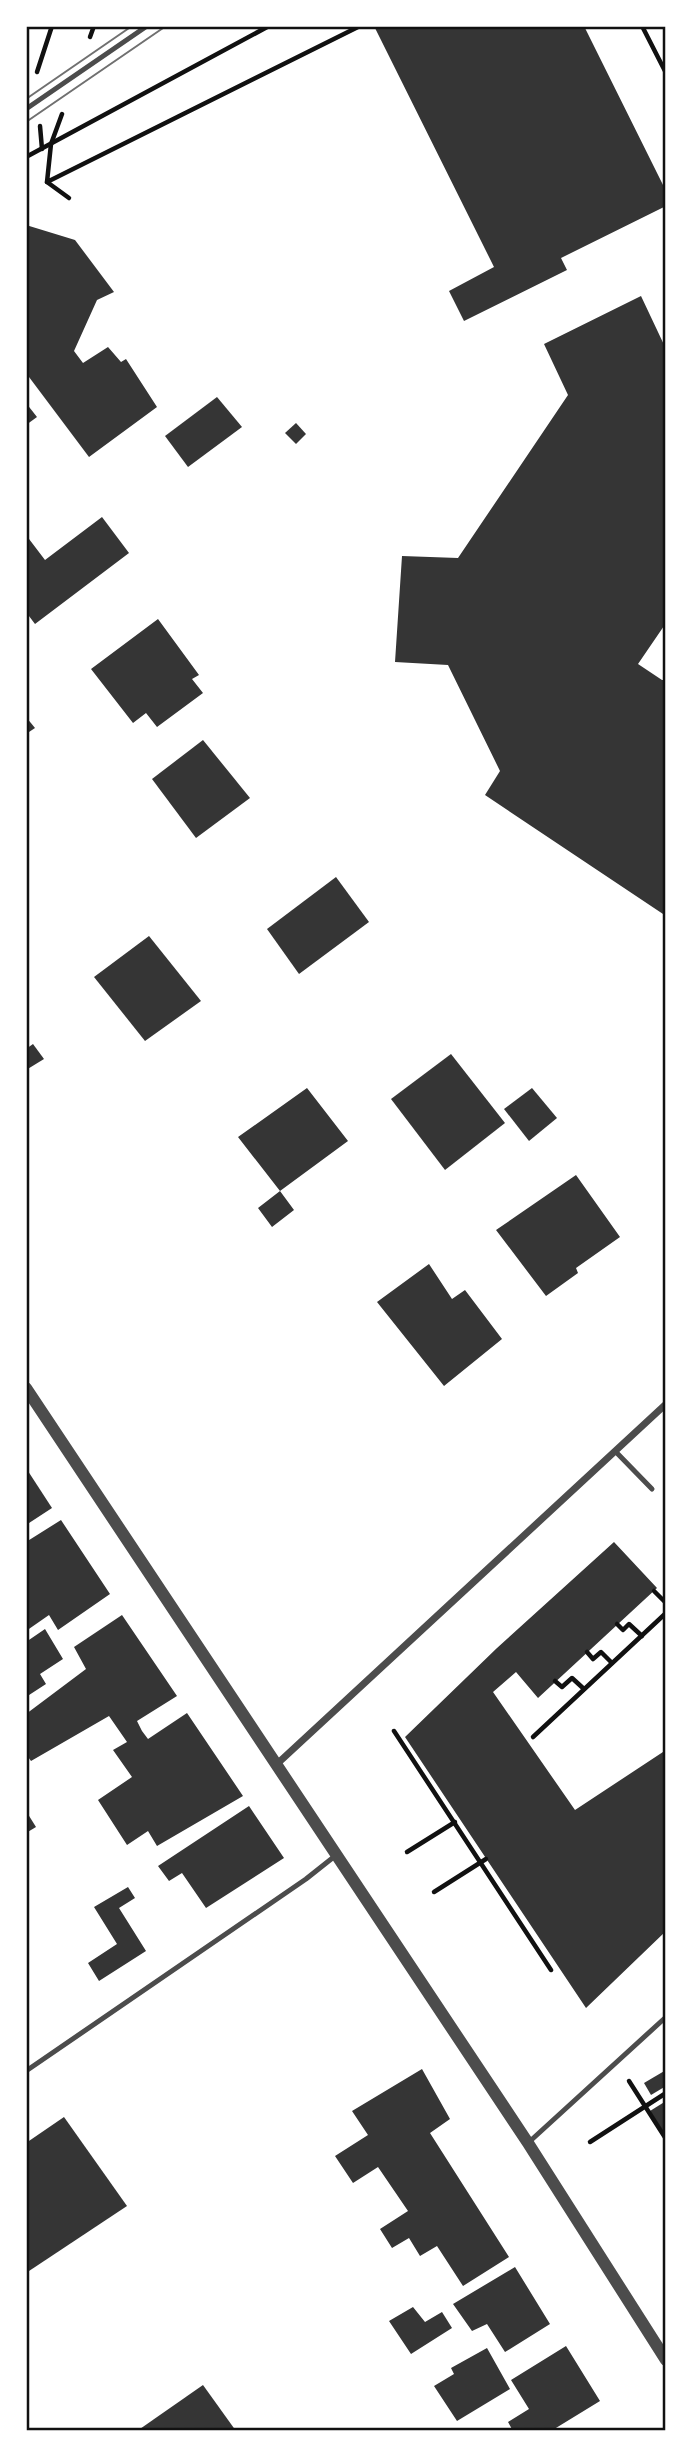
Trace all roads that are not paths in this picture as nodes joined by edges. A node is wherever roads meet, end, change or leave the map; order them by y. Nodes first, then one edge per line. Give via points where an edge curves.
1 (147, 26) edge
2 (26, 109) edge
3 (26, 1388) edge
4 (666, 1404) edge
5 (615, 1451) junction
6 (652, 1489) dead end
7 (277, 1764) junction
8 (337, 1854) junction
9 (666, 2017) edge
10 (26, 2071) edge
11 (528, 2143) junction
12 (666, 2360) edge

1 - 2 lane
3 - 7 street
4 - 5 street
5 - 6 lane
5 - 7 street
7 - 8 street
8 - 10 lane
8 - 11 street
9 - 11 lane
11 - 12 street

